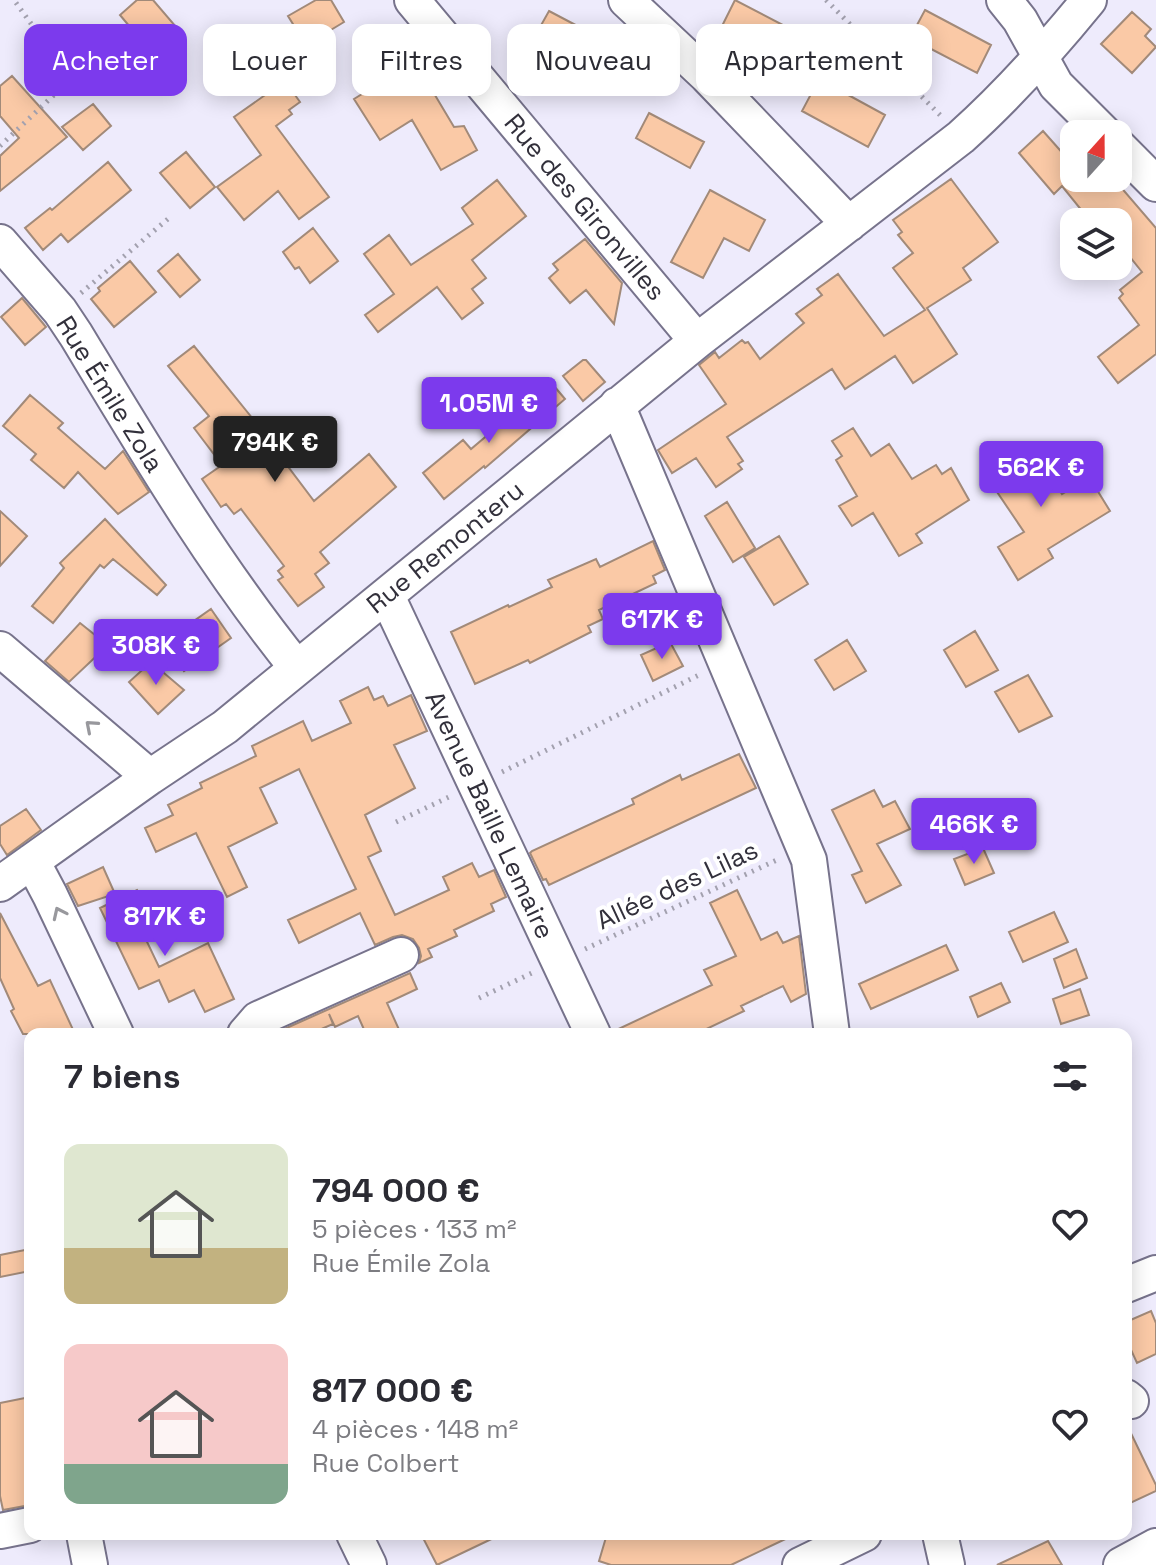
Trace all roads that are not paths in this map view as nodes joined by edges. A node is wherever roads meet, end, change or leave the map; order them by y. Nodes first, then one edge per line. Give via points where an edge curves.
1 (412, 0) edge
2 (626, 0) edge
3 (1004, 0) edge
4 (1089, 0) edge
5 (1041, 59) junction
6 (1091, 120) edge
7 (1132, 160) edge
8 (1156, 184) edge
9 (849, 224) junction
10 (0, 242) edge
11 (697, 341) junction
12 (617, 405) junction
13 (387, 596) junction
14 (0, 649) edge
15 (297, 668) junction
16 (150, 777) junction
17 (32, 861) junction
18 (0, 884) edge
19 (401, 955) dead end
20 (113, 1028) edge
21 (250, 1028) edge
22 (590, 1028) edge
23 (831, 1028) edge
24 (1156, 1273) edge
25 (1132, 1283) edge
26 (24, 1526) edge
27 (0, 1531) edge
28 (85, 1540) edge
29 (357, 1540) edge
30 (843, 1540) edge
31 (941, 1540) edge
32 (1156, 1546) edge
33 (90, 1565) edge
34 (369, 1565) edge
35 (800, 1565) edge
36 (947, 1565) edge
37 (1121, 1565) edge

1 - 11 street, Rue des Gironvilles
2 - 9 street
3 - 5 street
4 - 5 street, Rue Remonteru
5 - 6 street via 1056,85
5 - 9 street, Rue Remonteru via 961,137
7 - 8 street
9 - 11 street, Rue Remonteru
10 - 15 street, Rue Émile Zola via 60,311 169,490
11 - 12 street, Rue Remonteru
12 - 13 street, Rue Remonteru
12 - 23 street via 809,860
13 - 15 street, Rue Remonteru
13 - 22 street, Avenue Baille Lemaire
16 -> 14 street
15 - 16 street, Rue Remonteru via 225,727
16 - 17 street, Rue Remonteru
17 - 18 street, Rue Remonteru
20 -> 17 street
19 - 21 street via 258,1019
24 - 25 street
26 - 27 street
28 - 33 street
29 - 34 street
30 - 35 street
31 - 36 street
32 - 37 street

